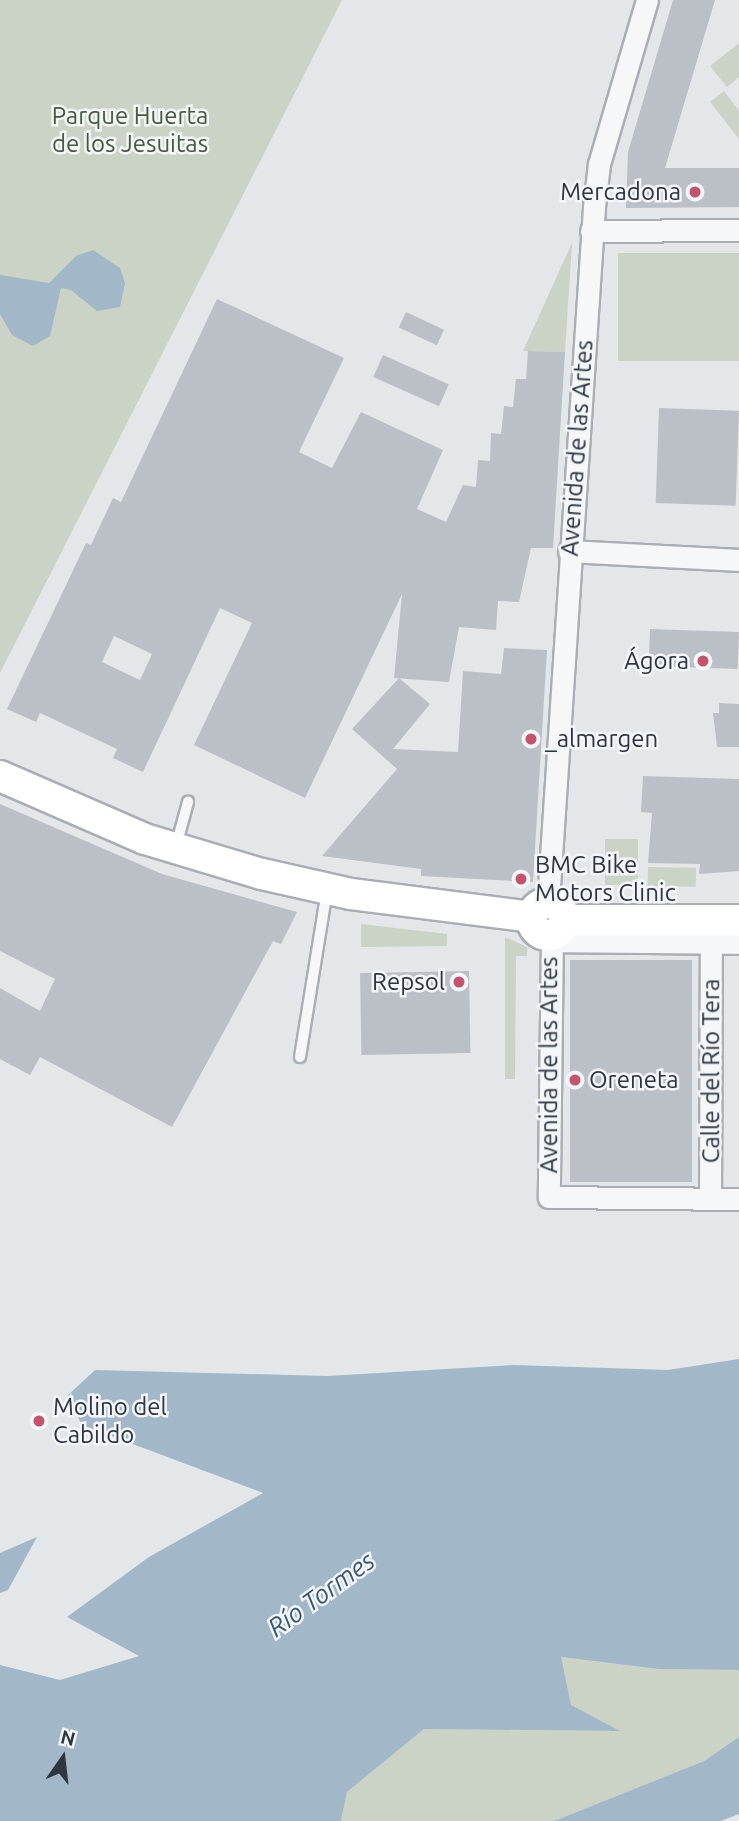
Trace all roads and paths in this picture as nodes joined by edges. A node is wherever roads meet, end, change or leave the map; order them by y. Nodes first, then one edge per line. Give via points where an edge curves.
1 (647, 0) edge
2 (739, 230) edge
3 (592, 231) junction
4 (569, 551) junction
5 (739, 560) edge
6 (0, 776) edge
7 (188, 802) dead end
8 (175, 849) junction
9 (328, 889) junction
10 (739, 920) edge
11 (549, 923) junction
12 (711, 943) junction
13 (739, 943) edge
14 (300, 1057) dead end
15 (710, 1199) junction
16 (739, 1199) edge

1 - 3 street, Avenida de las Artes via 599,164
2 - 3 street
3 - 4 street, Avenida de las Artes
4 - 5 street
4 - 11 street, Avenida de las Artes
6 - 8 main road
7 - 8 lane
8 - 9 main road
9 - 11 main road
9 - 14 lane
10 - 11 main road
11 - 12 street
11 - 15 street, Avenida de las Artes via 549,1197
12 - 13 street
12 - 15 street, Calle del Río Tera
15 - 16 street

